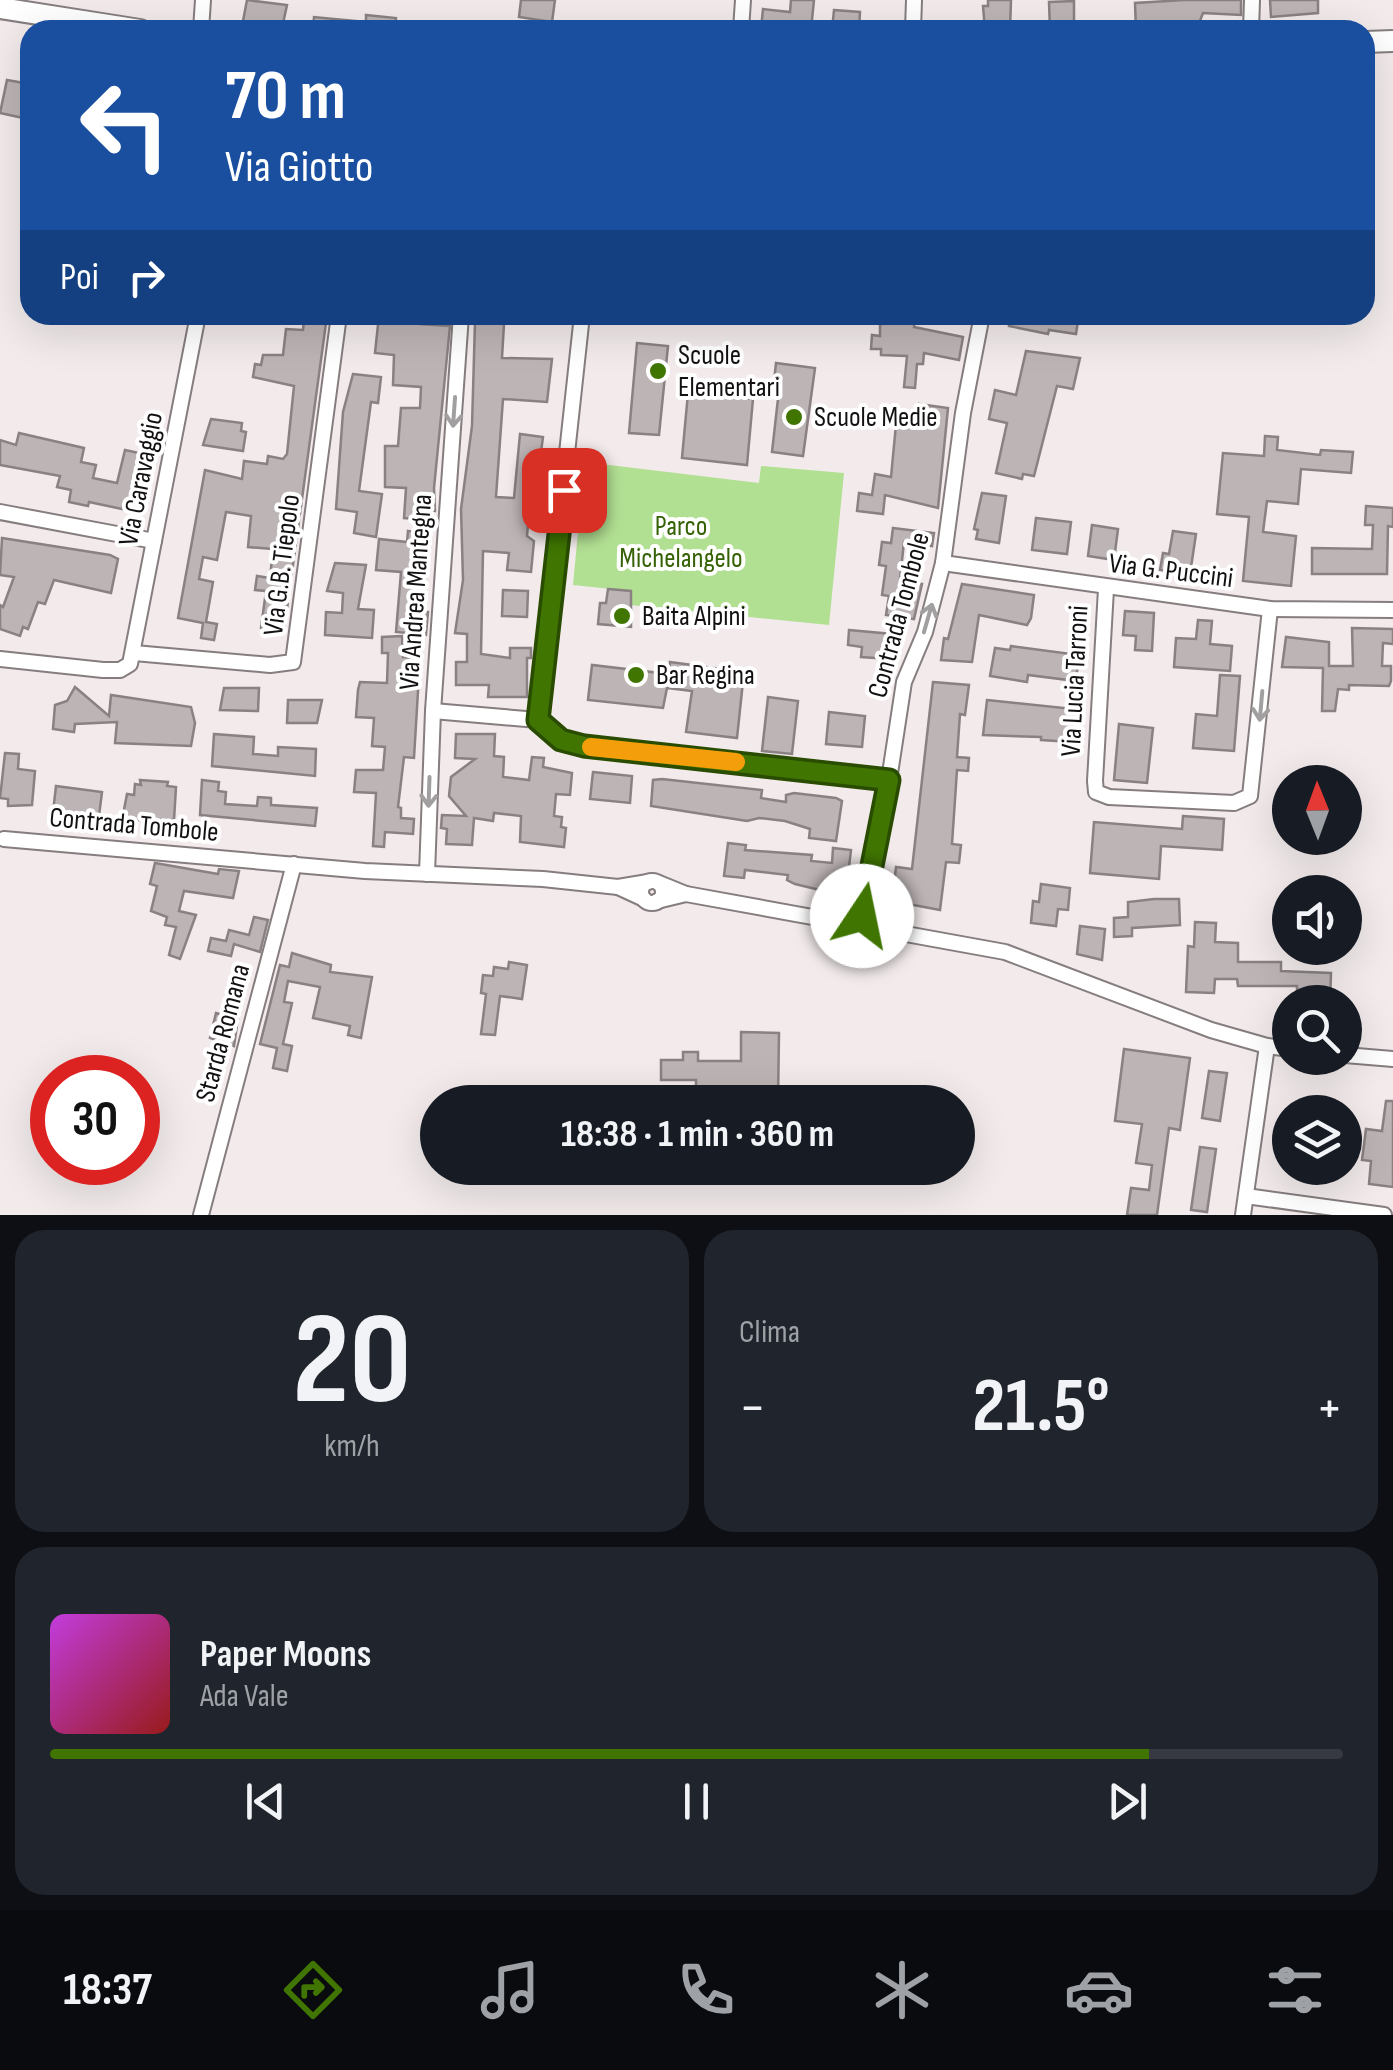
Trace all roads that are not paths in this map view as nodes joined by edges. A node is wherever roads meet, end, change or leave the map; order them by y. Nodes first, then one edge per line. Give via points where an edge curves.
1 (0, 8) edge
2 (76, 20) edge
3 (196, 325) edge
4 (338, 325) edge
5 (460, 325) edge
6 (581, 325) edge
7 (980, 325) edge
8 (0, 512) edge
9 (154, 541) junction
10 (944, 563) junction
11 (1106, 588) junction
12 (1270, 609) junction
13 (1393, 610) edge
14 (134, 652) junction
15 (0, 659) edge
16 (433, 711) junction
17 (538, 720) junction
18 (889, 780) junction
19 (1, 839) edge
20 (294, 864) junction
21 (426, 874) junction
22 (652, 882) junction
23 (618, 887) junction
24 (686, 894) junction
25 (651, 900) junction
26 (859, 926) junction
27 (1266, 1046) junction
28 (1272, 1047) edge
29 (1362, 1056) edge
30 (1393, 1059) edge
31 (1246, 1196) junction
32 (201, 1215) edge
33 (1243, 1215) edge
34 (1384, 1215) edge

1 - 2 main road
3 - 9 street, Via Caravaggio
4 - 14 street, Via G.B. Tiepolo via 293,662 270,666
5 -> 16 street, Via Andrea Mantegna
6 - 17 street
7 - 10 street, Contrada Tombole
8 - 9 street
9 - 14 street, Via Caravaggio
10 - 11 street, Via G. Puccini
18 -> 10 street, Contrada Tombole via 904,682
11 - 12 street, Via G. Puccini
12 -> 11 street, Via Lucia Tarroni via 1250,796 1234,803 1109,797 1096,792 1094,781
12 - 13 street, Via G. Puccini
14 - 15 street via 120,670
16 - 17 street
16 -> 21 street, Via Andrea Mantegna
17 - 18 street via 561,740 584,746
18 - 26 street, Contrada Tombole
19 - 20 street, Contrada Tombole
20 - 21 street, Contrada Tombole
20 - 32 street, Starda Romana
21 - 23 street, Contrada Tombole
22 - 23 street, Contrada Tombole
22 - 24 street
22 - 25 street via 642,890
23 - 25 street, Contrada Tombole
24 - 25 street
24 - 26 street
26 - 27 street via 1005,952
27 - 28 street
27 - 31 street
29 - 30 street
31 - 33 street
31 - 34 street

